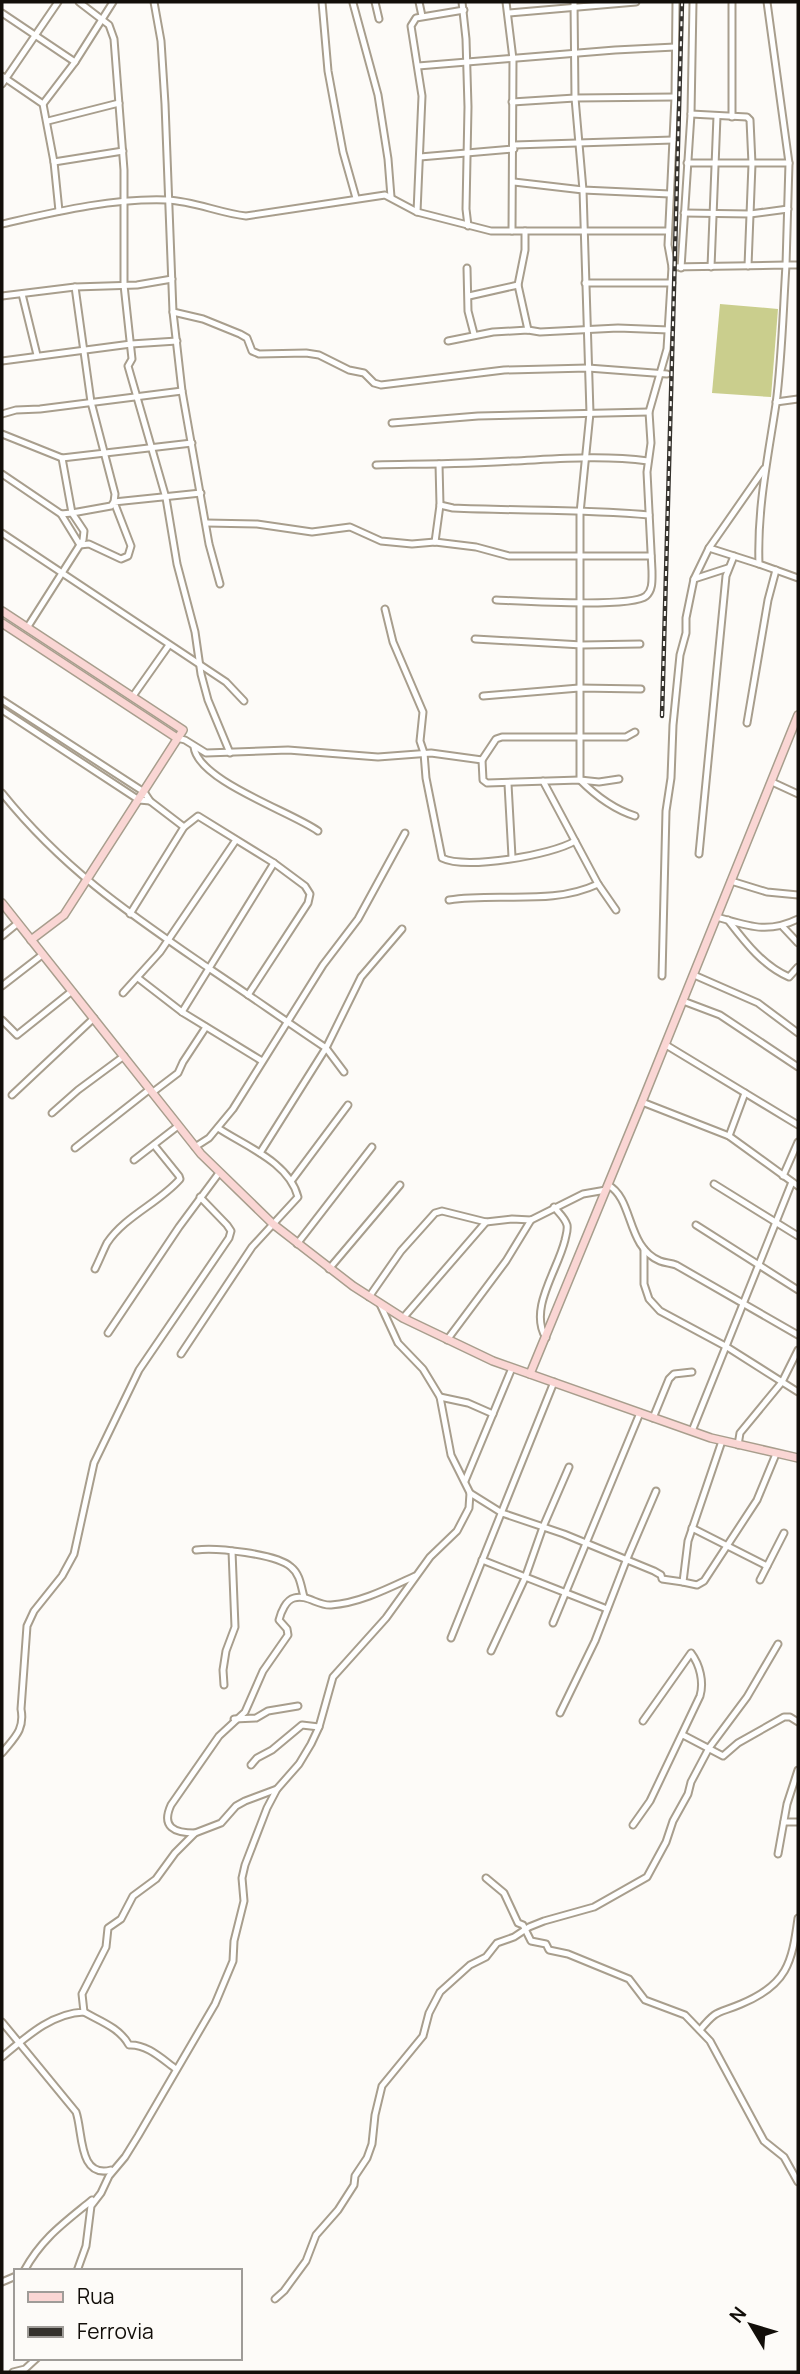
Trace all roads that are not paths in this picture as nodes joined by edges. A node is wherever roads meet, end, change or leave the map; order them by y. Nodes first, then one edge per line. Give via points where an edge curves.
1 (58, 2) edge
2 (79, 2) edge
3 (113, 2) edge
4 (154, 2) edge
5 (322, 2) edge
6 (375, 2) edge
7 (419, 2) edge
8 (462, 2) edge
9 (506, 2) edge
10 (636, 2) edge
11 (676, 2) edge
12 (693, 2) edge
13 (732, 2) edge
14 (767, 2) edge
15 (353, 3) edge
16 (575, 5) edge
17 (464, 10) junction
18 (2, 13) edge
19 (509, 13) junction
20 (422, 16) junction
21 (379, 19) dead end
22 (103, 20) junction
23 (34, 36) junction
24 (675, 47) junction
25 (576, 53) junction
26 (513, 59) junction
27 (467, 61) junction
28 (75, 62) junction
29 (418, 66) junction
30 (3, 79) edge
31 (675, 97) junction
32 (575, 98) junction
33 (512, 102) junction
34 (118, 103) junction
35 (43, 104) junction
36 (691, 114) junction
37 (717, 116) junction
38 (732, 117) junction
39 (48, 121) junction
40 (673, 140) junction
41 (581, 143) junction
42 (514, 147) junction
43 (123, 151) junction
44 (467, 153) junction
45 (420, 157) junction
46 (54, 162) junction
47 (687, 163) junction
48 (789, 163) junction
49 (752, 164) junction
50 (715, 165) junction
51 (514, 182) junction
52 (583, 190) junction
53 (670, 194) junction
54 (391, 197) junction
55 (356, 198) junction
56 (169, 200) junction
57 (124, 203) junction
58 (788, 209) junction
59 (59, 211) junction
60 (417, 212) junction
61 (684, 213) junction
62 (713, 214) junction
63 (750, 214) junction
64 (2, 225) edge
65 (468, 226) junction
66 (512, 231) junction
67 (525, 231) junction
68 (668, 231) junction
69 (583, 232) junction
70 (748, 265) junction
71 (786, 265) junction
72 (798, 265) edge
73 (672, 267) junction
74 (711, 267) junction
75 (467, 268) dead end
76 (681, 268) junction
77 (172, 279) junction
78 (586, 283) junction
79 (672, 283) junction
80 (124, 285) junction
81 (518, 285) junction
82 (75, 287) junction
83 (22, 294) junction
84 (2, 296) edge
85 (469, 296) junction
86 (173, 312) junction
87 (527, 330) junction
88 (588, 330) junction
89 (668, 330) junction
90 (474, 334) junction
91 (177, 341) junction
92 (448, 341) dead end
93 (131, 344) junction
94 (82, 350) junction
95 (37, 355) junction
96 (2, 361) edge
97 (588, 369) junction
98 (665, 373) junction
99 (182, 391) junction
100 (135, 397) junction
101 (798, 400) edge
102 (91, 402) junction
103 (776, 402) junction
104 (649, 412) junction
105 (590, 413) junction
106 (2, 414) edge
107 (392, 423) dead end
108 (2, 434) edge
109 (192, 443) junction
110 (150, 447) junction
111 (104, 454) junction
112 (62, 458) junction
113 (587, 458) junction
114 (648, 461) junction
115 (439, 464) junction
116 (376, 466) dead end
117 (764, 469) junction
118 (2, 474) edge
119 (201, 493) junction
120 (166, 498) junction
121 (114, 502) junction
122 (440, 505) junction
123 (72, 513) junction
124 (580, 513) junction
125 (61, 514) junction
126 (649, 515) junction
127 (206, 523) junction
128 (2, 533) edge
129 (435, 542) junction
130 (80, 545) junction
131 (709, 548) junction
132 (580, 556) junction
133 (651, 556) junction
134 (734, 556) junction
135 (759, 564) junction
136 (728, 568) junction
137 (776, 569) junction
138 (61, 572) junction
139 (798, 578) edge
140 (694, 579) junction
141 (220, 584) dead end
142 (496, 600) dead end
143 (582, 604) junction
144 (385, 609) dead end
145 (2, 611) edge
146 (2, 623) edge
147 (27, 628) junction
148 (475, 639) dead end
149 (640, 644) dead end
150 (169, 645) junction
151 (582, 645) junction
152 (66, 659) junction
153 (199, 665) junction
154 (579, 688) junction
155 (641, 689) dead end
156 (133, 696) junction
157 (483, 696) dead end
158 (2, 700) edge
159 (244, 701) dead end
160 (10, 705) junction
161 (3, 712) edge
162 (798, 715) edge
163 (747, 723) dead end
164 (635, 732) dead end
165 (580, 738) junction
166 (181, 739) junction
167 (194, 747) junction
168 (230, 753) junction
169 (424, 753) junction
170 (482, 760) junction
171 (619, 779) dead end
172 (580, 780) junction
173 (543, 782) junction
174 (772, 782) junction
175 (508, 783) junction
176 (144, 792) junction
177 (2, 793) edge
178 (798, 794) edge
179 (139, 800) junction
180 (150, 801) junction
181 (635, 816) dead end
182 (184, 827) junction
183 (318, 831) dead end
184 (405, 833) dead end
185 (236, 840) junction
186 (575, 841) junction
187 (699, 854) dead end
188 (512, 857) junction
189 (274, 863) junction
190 (86, 881) junction
191 (731, 881) junction
192 (598, 884) junction
193 (798, 895) edge
194 (449, 900) dead end
195 (2, 903) edge
196 (616, 910) dead end
197 (130, 914) junction
198 (717, 917) junction
199 (798, 919) edge
200 (728, 920) junction
201 (18, 923) junction
202 (783, 927) junction
203 (402, 929) dead end
204 (2, 936) edge
205 (31, 940) junction
206 (168, 941) junction
207 (798, 943) edge
208 (42, 955) junction
209 (798, 967) edge
210 (209, 968) junction
211 (694, 975) junction
212 (662, 976) dead end
213 (138, 978) junction
214 (2, 986) edge
215 (72, 991) junction
216 (124, 993) dead end
217 (248, 995) junction
218 (683, 1001) junction
219 (182, 1012) junction
220 (93, 1018) junction
221 (2, 1020) edge
222 (287, 1022) junction
223 (206, 1027) junction
224 (798, 1034) edge
225 (666, 1045) junction
226 (326, 1048) junction
227 (124, 1056) junction
228 (262, 1062) junction
229 (798, 1067) edge
230 (344, 1072) dead end
231 (151, 1091) junction
232 (745, 1093) junction
233 (12, 1094) dead end
234 (642, 1102) junction
235 (348, 1105) dead end
236 (52, 1114) dead end
237 (798, 1125) edge
238 (178, 1126) junction
239 (218, 1128) junction
240 (729, 1136) junction
241 (798, 1142) edge
242 (154, 1145) junction
243 (195, 1147) junction
244 (372, 1147) dead end
245 (75, 1148) dead end
246 (260, 1153) junction
247 (134, 1160) dead end
248 (219, 1173) junction
249 (783, 1176) junction
250 (292, 1180) junction
251 (714, 1184) dead end
252 (795, 1184) edge
253 (400, 1185) dead end
254 (607, 1188) junction
255 (200, 1198) junction
256 (554, 1208) junction
257 (531, 1220) junction
258 (486, 1222) junction
259 (274, 1224) junction
260 (776, 1224) junction
261 (696, 1225) dead end
262 (798, 1236) edge
263 (297, 1244) junction
264 (644, 1249) junction
265 (759, 1266) junction
266 (95, 1269) dead end
267 (329, 1269) junction
268 (798, 1290) edge
269 (369, 1297) junction
270 (744, 1303) junction
271 (380, 1304) junction
272 (403, 1318) junction
273 (108, 1333) dead end
274 (798, 1335) edge
275 (546, 1338) junction
276 (447, 1339) junction
277 (727, 1347) junction
278 (798, 1349) edge
279 (181, 1354) dead end
280 (512, 1368) junction
281 (692, 1372) dead end
282 (530, 1374) junction
283 (554, 1382) junction
284 (782, 1382) junction
285 (798, 1392) edge
286 (440, 1397) junction
287 (640, 1413) junction
288 (493, 1414) junction
289 (653, 1418) junction
290 (692, 1431) junction
291 (722, 1441) junction
292 (738, 1445) junction
293 (776, 1454) junction
294 (798, 1458) edge
295 (569, 1466) dead end
296 (465, 1482) junction
297 (656, 1491) dead end
298 (470, 1493) junction
299 (502, 1513) junction
300 (543, 1527) junction
301 (692, 1528) junction
302 (784, 1533) dead end
303 (586, 1543) junction
304 (729, 1547) junction
305 (196, 1550) dead end
306 (232, 1552) junction
307 (482, 1560) junction
308 (626, 1561) junction
309 (767, 1566) junction
310 (415, 1576) junction
311 (525, 1578) junction
312 (760, 1580) dead end
313 (683, 1582) junction
314 (566, 1593) junction
315 (304, 1597) junction
316 (607, 1609) junction
317 (553, 1623) dead end
318 (451, 1638) dead end
319 (778, 1644) dead end
320 (491, 1651) dead end
321 (224, 1685) dead end
322 (298, 1706) dead end
323 (560, 1713) dead end
324 (234, 1719) junction
325 (643, 1721) dead end
326 (798, 1721) edge
327 (319, 1727) junction
328 (682, 1735) junction
329 (709, 1748) junction
330 (2, 1754) edge
331 (251, 1765) dead end
332 (798, 1770) edge
333 (277, 1789) junction
334 (784, 1822) junction
335 (798, 1822) edge
336 (633, 1825) dead end
337 (195, 1833) junction
338 (778, 1854) dead end
339 (486, 1878) dead end
340 (798, 1917) edge
341 (526, 1929) junction
342 (84, 2012) junction
343 (2, 2022) edge
344 (701, 2030) junction
345 (18, 2043) junction
346 (2, 2057) edge
347 (176, 2070) junction
348 (113, 2169) junction
349 (798, 2182) edge
350 (95, 2199) junction
351 (25, 2269) edge
352 (78, 2269) edge
353 (275, 2298) dead end
354 (35, 2360) edge
355 (13, 2372) edge

1 - 23 street
2 - 22 street
3 - 22 street
4 - 56 street via 161,41
5 - 55 street via 328,71
6 - 21 street
7 - 20 street
8 - 17 street
9 - 19 street
10 - 16 street
11 - 24 street
12 - 36 street
13 - 38 street
14 - 48 street
15 - 54 street via 378,95
16 - 19 street
16 - 25 street
17 - 20 street
17 - 27 street
18 - 23 street
19 - 26 street
20 - 29 street via 411,26
22 - 28 street
22 - 34 street via 114,39
23 - 28 street
23 - 30 street
24 - 25 street
24 - 31 street
25 - 26 street
25 - 32 street
26 - 27 street
26 - 33 street
27 - 29 street
27 - 44 street
28 - 35 street
29 - 45 street
30 - 35 street
31 - 32 street
31 - 40 street
32 - 33 street
32 - 41 street
33 - 42 street
34 - 39 street
34 - 43 street
35 - 39 street
36 - 37 street
36 - 47 street
37 - 38 street
37 - 50 street
38 - 49 street via 750,120
39 - 46 street
40 - 41 street
40 - 53 street
41 - 42 street
41 - 52 street
42 - 44 street
42 - 51 street
43 - 46 street
43 - 57 street
44 - 45 street
44 - 65 street
45 - 60 street
46 - 59 street
47 - 50 street
47 - 61 street
48 - 49 street
48 - 58 street
49 - 50 street
49 - 63 street
50 - 62 street
51 - 52 street
51 - 66 street
52 - 53 street
52 - 69 street
53 - 68 street
54 - 55 street
54 - 60 street
55 - 56 street via 246,216
56 - 57 street
56 - 77 street
57 - 59 street
57 - 80 street
58 - 63 street
58 - 71 street
59 - 64 street
60 - 65 street
61 - 62 street
61 - 76 street
62 - 63 street
62 - 74 street
63 - 70 street
65 - 66 street
66 - 67 street
67 - 69 street
67 - 81 street
68 - 69 street
68 - 73 street
69 - 78 street
70 - 71 street
70 - 74 street
71 - 72 street
71 - 103 street
73 - 76 street
73 - 79 street
74 - 76 street
75 - 85 street
77 - 80 street
77 - 86 street
78 - 79 street
78 - 88 street
79 - 89 street
80 - 82 street
80 - 93 street
81 - 85 street
81 - 87 street
82 - 83 street
82 - 94 street
83 - 84 street
83 - 95 street
85 - 90 street
86 - 91 street
86 - 97 street via 240,334 259,354 319,355 381,385 504,370
87 - 88 street
87 - 90 street
88 - 89 street
88 - 97 street
89 - 98 street
90 - 92 street
91 - 93 street
91 - 99 street
93 - 94 street
93 - 100 street via 128,366
94 - 95 street
94 - 102 street
95 - 96 street
97 - 98 street
97 - 105 street
98 - 104 street
99 - 100 street
99 - 109 street
100 - 102 street
100 - 110 street
101 - 103 street
102 - 106 street
102 - 111 street
103 - 117 street
104 - 105 street
104 - 114 street
105 - 107 street
105 - 113 street
108 - 112 street
109 - 110 street
109 - 119 street
110 - 111 street
110 - 120 street
111 - 112 street
111 - 121 street
112 - 123 street
113 - 114 street
113 - 115 street
113 - 124 street
114 - 126 street
115 - 116 street
115 - 122 street
117 - 131 street
117 - 135 street
118 - 125 street
119 - 120 street
119 - 127 street
120 - 121 street
120 - 153 street
121 - 123 street
121 - 130 street via 131,546 128,556 121,559 89,544
122 - 124 street
122 - 129 street
123 - 125 street
123 - 130 street via 85,531
124 - 126 street
124 - 132 street
125 - 130 street
126 - 133 street
127 - 129 street via 312,532 350,527 381,541
127 - 141 street
128 - 138 street
129 - 132 street via 509,556
130 - 138 street
131 - 134 street
131 - 140 street
132 - 133 street
132 - 143 street
133 - 143 street via 648,595 639,601
134 - 135 street
134 - 136 street
135 - 137 street
136 - 140 street
136 - 187 street
137 - 139 street
137 - 163 street
138 - 147 street
138 - 150 street
140 - 212 street via 680,655 666,811
142 - 143 street
143 - 151 street
144 - 169 street via 393,642 423,712 419,731
145 - 147 street
146 - 152 street
147 - 152 street
148 - 151 street
149 - 151 street
150 - 153 street
150 - 156 street
151 - 154 street
152 - 156 street
152 - 166 street
153 - 159 street via 226,682
153 - 168 street
154 - 155 street
154 - 157 street
154 - 165 street
156 - 166 street via 183,730
158 - 160 street
160 - 161 street
160 - 176 street
161 - 179 street
162 - 174 street
164 - 165 street via 626,737
165 - 170 street via 502,737
165 - 172 street
166 - 167 street
166 - 176 street
167 - 168 street via 205,753
167 - 183 street via 196,757 223,780
168 - 169 street via 288,750 378,757
169 - 170 street
169 - 188 street via 442,859 481,862
170 - 175 street via 485,782
171 - 172 street
172 - 173 street
172 - 181 street via 601,799
173 - 175 street
173 - 186 street
174 - 178 street
174 - 191 street
175 - 188 street
176 - 179 street
176 - 180 street
177 - 190 street
179 - 180 street
179 - 190 street
180 - 182 street
182 - 185 street via 198,816
182 - 197 street
184 - 222 street via 358,919
185 - 189 street
185 - 206 street
186 - 188 street via 547,852
186 - 192 street
189 - 210 street
189 - 217 street via 310,894
190 - 197 street
190 - 205 street via 64,915
191 - 193 street
191 - 198 street
192 - 194 street via 565,895
192 - 196 street
195 - 201 street
197 - 206 street
198 - 200 street
198 - 211 street
199 - 202 street
200 - 202 street via 754,927
200 - 209 street via 763,960 785,975 789,977
201 - 204 street
201 - 205 street
202 - 207 street
203 - 226 street via 361,977
205 - 208 street
206 - 210 street
206 - 213 street
208 - 214 street
208 - 215 street
210 - 217 street
210 - 219 street
211 - 218 street
211 - 224 street via 758,1003
213 - 216 street
213 - 219 street
215 - 220 street
215 - 221 street via 17,1035
217 - 222 street
218 - 225 street
218 - 229 street via 720,1015
219 - 223 street
220 - 227 street
220 - 233 street
222 - 226 street
222 - 228 street
223 - 228 street
223 - 231 street via 178,1073
225 - 232 street
225 - 234 street
226 - 230 street
226 - 246 street
227 - 231 street
227 - 236 street
228 - 239 street
231 - 238 street
231 - 245 street
232 - 237 street
232 - 240 street
234 - 240 street
234 - 254 street
235 - 250 street
238 - 242 street
238 - 243 street
239 - 243 street
239 - 246 street
240 - 249 street
241 - 249 street
242 - 247 street
242 - 266 street via 180,1179 123,1226
243 - 248 street
244 - 263 street
246 - 250 street
248 - 255 street
248 - 259 street
249 - 252 street
250 - 259 street via 298,1197
251 - 260 street
252 - 260 street
253 - 267 street
254 - 256 street
254 - 264 street via 614,1189 624,1204
254 - 275 street
255 - 273 street
255 - 330 street via 227,1224 229,1238 139,1370 94,1462 74,1554 27,1626 23,1721
256 - 257 street
256 - 275 street via 568,1227 542,1305 539,1327
257 - 258 street
257 - 276 street
258 - 269 street via 435,1213
258 - 272 street
259 - 263 street
259 - 279 street via 252,1247
260 - 262 street
260 - 265 street
261 - 265 street
263 - 267 street
264 - 270 street
264 - 277 street via 649,1299 660,1311
265 - 268 street
265 - 270 street
267 - 269 street
269 - 271 street
270 - 274 street
270 - 277 street
271 - 272 street
271 - 286 street via 398,1343 423,1369
272 - 276 street
275 - 282 street
276 - 280 street
277 - 284 street
277 - 290 street
278 - 284 street
280 - 282 street
280 - 288 street
281 - 289 street via 669,1379
282 - 283 street
283 - 287 street
283 - 299 street
284 - 285 street
284 - 292 street via 740,1433
286 - 288 street
286 - 296 street via 451,1455
287 - 289 street
287 - 303 street
288 - 296 street
289 - 290 street
290 - 291 street
291 - 292 street
291 - 301 street
292 - 293 street
293 - 294 street
293 - 304 street via 757,1500
295 - 300 street
296 - 298 street
297 - 308 street
298 - 299 street
298 - 310 street via 469,1508 457,1531
299 - 300 street
299 - 307 street
300 - 303 street
300 - 311 street
301 - 304 street
301 - 313 street
302 - 309 street
303 - 308 street
303 - 314 street
304 - 309 street
304 - 313 street via 701,1585
305 - 306 street
306 - 315 street via 292,1567
306 - 321 street via 235,1627 226,1651
307 - 311 street
307 - 318 street
308 - 313 street via 654,1571 662,1579
308 - 316 street
309 - 312 street
310 - 315 street via 349,1602 316,1604
310 - 327 street via 386,1618 333,1677
311 - 314 street
311 - 320 street
314 - 316 street
314 - 317 street
315 - 324 street via 292,1598 279,1616 288,1635 263,1671 245,1712
316 - 323 street
319 - 329 street
322 - 324 street
324 - 337 street via 170,1805 167,1822 172,1829
325 - 328 street via 691,1653 703,1686
326 - 329 street via 784,1717 723,1756
327 - 331 street via 302,1726
327 - 333 street via 299,1764
328 - 329 street
328 - 336 street
329 - 341 street via 646,1877 594,1907
332 - 334 street
333 - 337 street via 245,1801 220,1823
333 - 347 street via 245,1865 233,1961 215,2004
334 - 335 street
334 - 338 street
337 - 342 street via 156,1879 132,1896 121,1919 108,1928 106,1947 82,1994
339 - 341 street via 504,1893 517,1923
340 - 344 street via 792,1956 782,1975 760,1996 715,2012
341 - 344 street via 531,1941 546,1944 549,1950 629,1979 645,2000 685,2015
341 - 353 street via 498,1942 486,1957 440,1992 423,2036 382,2086 372,2144 354,2185 316,2235 306,2260
342 - 345 street via 47,2023
342 - 347 street via 111,2026 129,2045 149,2050
343 - 345 street
344 - 349 street via 764,2141 784,2157
345 - 346 street
345 - 348 street via 76,2112 87,2163 106,2172
347 - 348 street via 132,2147
348 - 350 street
350 - 351 street via 56,2228
350 - 352 street
354 - 355 street

